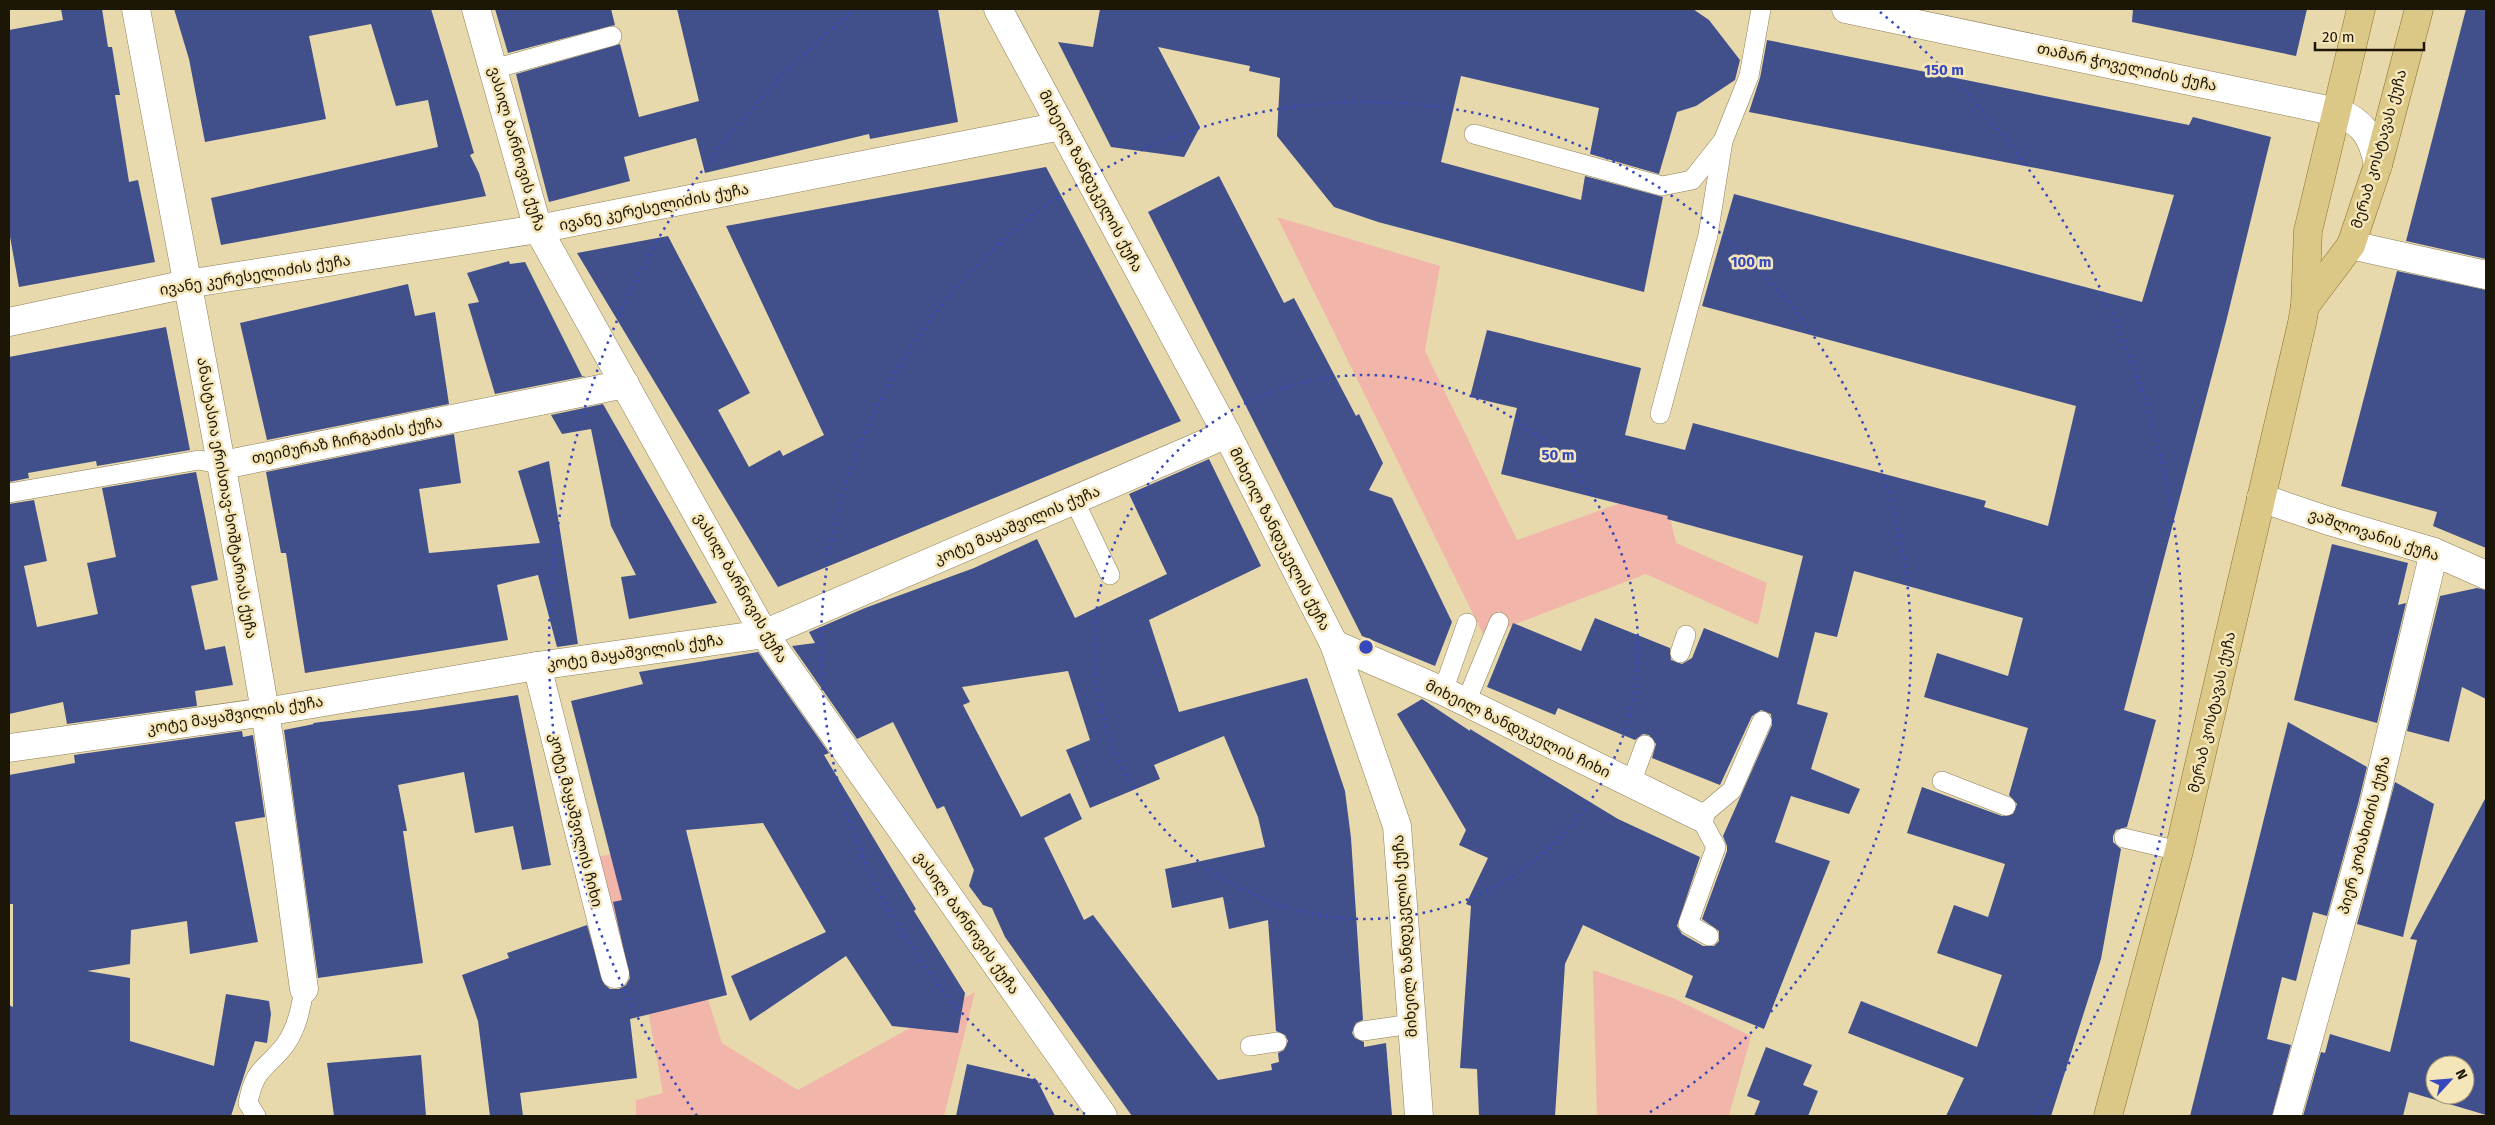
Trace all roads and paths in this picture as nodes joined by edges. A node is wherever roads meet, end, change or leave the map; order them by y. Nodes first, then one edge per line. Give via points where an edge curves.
1 (136, 9) edge
2 (476, 9) edge
3 (998, 9) edge
4 (1762, 9) edge
5 (1846, 9) edge
6 (2361, 9) edge
7 (2418, 9) edge
8 (612, 36) dead end
9 (493, 69) junction
10 (2337, 112) junction
11 (1062, 126) junction
12 (1474, 134) dead end
13 (1723, 141) junction
14 (2378, 165) junction
15 (538, 229) junction
16 (2351, 245) junction
17 (2486, 275) edge
18 (186, 284) junction
19 (2305, 306) junction
20 (9, 322) edge
21 (625, 384) junction
22 (1660, 414) dead end
23 (1226, 434) junction
24 (223, 465) junction
25 (9, 493) edge
26 (2262, 498) junction
27 (1074, 500) junction
28 (2434, 552) junction
29 (1110, 575) dead end
30 (2486, 575) edge
31 (1467, 622) dead end
32 (1499, 622) dead end
33 (764, 634) junction
34 (1334, 644) junction
35 (537, 666) junction
36 (1455, 697) junction
37 (265, 712) junction
38 (1762, 721) dead end
39 (1645, 745) dead end
40 (9, 748) edge
41 (1942, 781) dead end
42 (1631, 783) junction
43 (2006, 806) dead end
44 (1700, 817) junction
45 (2124, 838) dead end
46 (2180, 851) junction
47 (1709, 936) dead end
48 (615, 974) dead end
49 (304, 989) joint
50 (1411, 1024) junction
51 (1363, 1030) dead end
52 (1277, 1042) dead end
53 (1250, 1046) dead end
54 (256, 1116) edge
55 (1103, 1116) edge
56 (1419, 1116) edge
57 (2108, 1116) edge
58 (2287, 1116) edge

1 - 18 street, ანასტასია ერისთავ-ხოშტარიას ქუჩა
2 - 9 street, ვასილ ბარნოვის ქუჩა
3 - 11 street, მიხეილ ზანდუკელის ქუჩა
4 - 13 lane via 1749,76
5 - 10 street, თამარ ჭოველიძის ქუჩა
6 - 10 main road, მერაბ კოსტავას ქუჩა
7 - 14 main road, მერაბ კოსტავას ქუჩა
8 - 9 lane
9 - 15 street, ვასილ ბარნოვის ქუჩა
10 - 14 street, თამარ ჭოველიძის ქუჩა via 2354,118 2364,130 2374,147
10 - 19 main road, მერაბ კოსტავას ქუჩა via 2308,231
11 - 15 street, ივანე კერესელიძის ქუჩა
11 - 23 street, მიხეილ ზანდუკელის ქუჩა
12 - 13 lane via 1662,186 1692,180
13 - 22 lane via 1708,235
14 - 16 main road, მერაბ კოსტავას ქუჩა
15 - 18 street, ივანე კერესელიძის ქუჩა
15 - 21 street, ვასილ ბარნოვის ქუჩა
16 - 17 street
16 - 19 main road, მერაბ კოსტავას ქუჩა
18 - 20 street, ივანე კერესელიძის ქუჩა
18 - 24 street, ანასტასია ერისთავ-ხოშტარიას ქუჩა
19 - 26 main road, მერაბ კოსტავას ქუჩა
21 - 24 street, თეიმურაზ ჩირგაძის ქუჩა
21 - 33 street, ვასილ ბარნოვის ქუჩა
23 - 27 street, კოტე მაყაშვილის ქუჩა
23 - 34 street, მიხეილ ზანდუკელის ქუჩა
24 - 25 lane, თეიმურაზ ჩირგაძის ქუჩა via 199,460
24 - 37 street, ანასტასია ერისთავ-ხოშტარიას ქუჩა
26 - 28 street, ვაშლოვანის ქუჩა
26 - 46 main road, მერაბ კოსტავას ქუჩა
27 - 29 lane
27 - 33 street, კოტე მაყაშვილის ქუჩა
28 - 30 street, ვაშლოვანის ქუჩა
28 - 58 street, პიერ კობახიძის ქუჩა via 2373,808
31 - 36 lane
32 - 36 lane
33 - 35 street, კოტე მაყაშვილის ქუჩა
33 - 55 street, ვასილ ბარნოვის ქუჩა
34 - 36 street, მიხეილ ზანდუკელის ჩიხი
34 - 50 street, მიხეილ ზანდუკელის ქუჩა via 1397,826
35 - 37 street, კოტე მაყაშვილის ქუჩა
35 - 48 street, კოტე მაყაშვილის ჩიხი
36 - 42 street, მიხეილ ზანდუკელის ჩიხი
37 - 40 street, კოტე მაყაშვილის ქუჩა
37 - 49 street, ანასტასია ერისთავ-ხოშტარიას ქუჩა
38 - 44 lane via 1732,790
39 - 42 lane
41 - 43 lane
42 - 44 street, მიხეილ ზანდუკელის ჩიხი
44 - 47 lane via 1716,847 1688,924
45 - 46 lane
46 - 57 main road, მერაბ კოსტავას ქუჩა
49 - 54 lane via 299,1015 286,1044 263,1066 252,1083 248,1103
50 - 51 lane
50 - 56 street, მიხეილ ზანდუკელის ქუჩა
52 - 53 lane

